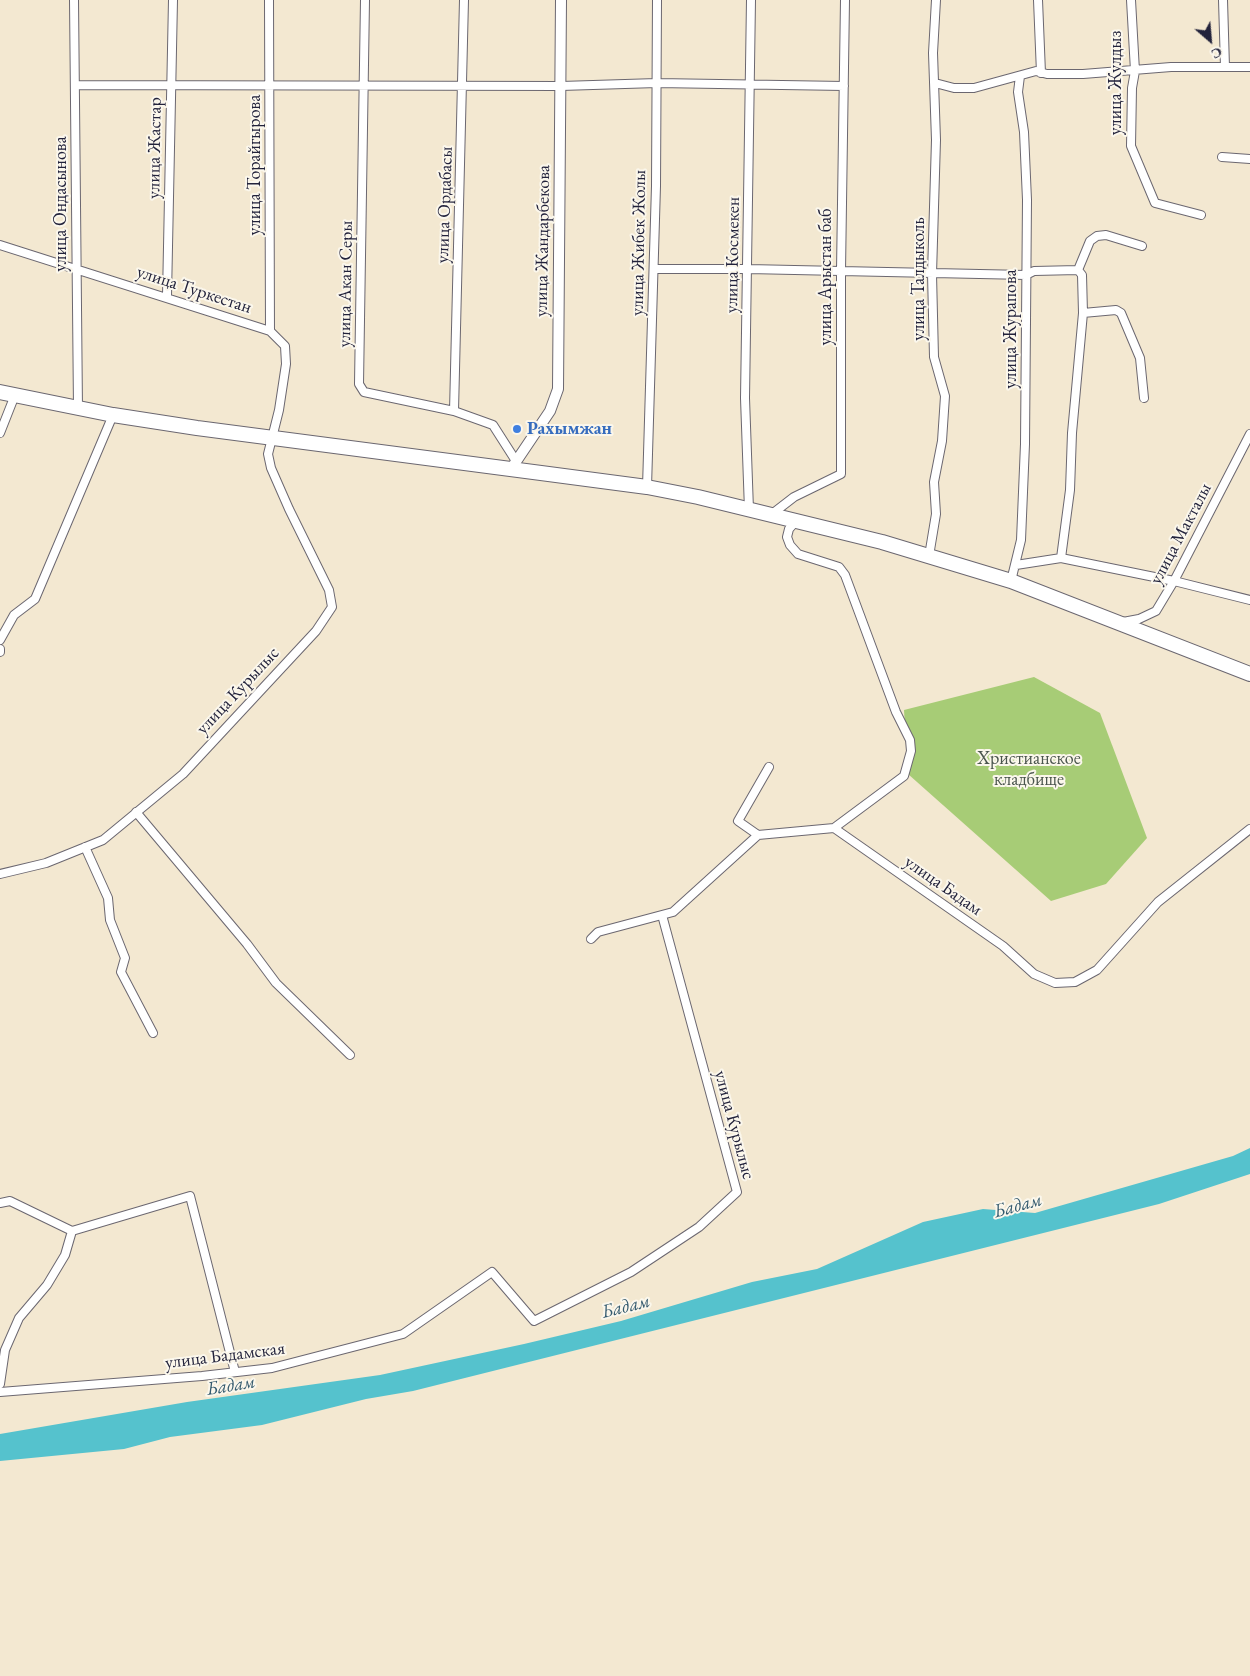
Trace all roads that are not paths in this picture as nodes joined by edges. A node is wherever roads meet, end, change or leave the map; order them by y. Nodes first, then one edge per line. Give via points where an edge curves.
1 (74, 0) edge
2 (173, 0) edge
3 (270, 0) edge
4 (365, 0) edge
5 (464, 0) edge
6 (561, 0) edge
7 (658, 0) edge
8 (751, 0) edge
9 (845, 0) edge
10 (936, 0) edge
11 (1038, 0) edge
12 (1131, 0) edge
13 (1223, 0) edge
14 (1225, 67) junction
15 (1250, 67) edge
16 (1135, 71) junction
17 (1041, 73) junction
18 (1020, 76) junction
19 (657, 83) junction
20 (934, 83) junction
21 (750, 84) junction
22 (76, 85) junction
23 (171, 85) junction
24 (270, 85) junction
25 (365, 85) junction
26 (463, 86) junction
27 (562, 86) junction
28 (844, 86) junction
29 (1222, 157) dead end
30 (1250, 159) edge
31 (1201, 215) dead end
32 (0, 245) edge
33 (1142, 246) dead end
34 (77, 268) junction
35 (654, 269) junction
36 (748, 269) junction
37 (1078, 270) junction
38 (840, 271) junction
39 (932, 274) junction
40 (1026, 275) junction
41 (166, 296) junction
42 (1083, 313) junction
43 (270, 331) junction
44 (0, 392) edge
45 (15, 395) junction
46 (1144, 398) dead end
47 (78, 408) junction
48 (454, 411) junction
49 (113, 415) junction
50 (0, 433) edge
51 (1250, 434) edge
52 (272, 437) junction
53 (514, 465) junction
54 (647, 488) junction
55 (749, 510) junction
56 (772, 514) junction
57 (796, 520) junction
58 (929, 556) junction
59 (1061, 558) junction
60 (1016, 565) junction
61 (1011, 581) junction
62 (1174, 581) junction
63 (1250, 600) edge
64 (1116, 622) junction
65 (0, 640) edge
66 (1250, 674) edge
67 (769, 767) dead end
68 (136, 812) junction
69 (834, 828) junction
70 (1250, 829) edge
71 (758, 834) junction
72 (85, 847) junction
73 (0, 874) edge
74 (662, 915) junction
75 (591, 939) dead end
76 (153, 1033) dead end
77 (350, 1055) dead end
78 (0, 1203) edge
79 (72, 1231) junction
80 (492, 1272) joint
81 (235, 1372) junction
82 (0, 1384) edge
83 (0, 1392) edge

1 - 22 street, улица Ондасынова
2 - 23 street, улица Жастар
3 - 24 street, улица Торайгырова
4 - 25 street, улица Акан Серы
5 - 26 street, улица Ордабасы
6 - 27 street, улица Жандарбекова
7 - 19 street, улица Жибек Жолы
8 - 21 street, улица Космекен
9 - 28 street, улица Арыстан баб
10 - 20 street, улица Талдыколь
11 - 17 street
12 - 16 street, улица Жулдыз
13 - 14 street
14 - 15 street
14 - 16 street
16 - 17 street
16 - 31 street, улица Жулдыз via 1131,146 1155,203
17 - 18 street via 1036,71
18 - 20 street via 974,88
18 - 40 street, улица Журапова
19 - 21 street
19 - 27 street
19 - 35 street, улица Жибек Жолы
20 - 39 street, улица Талдыколь via 936,140
21 - 28 street
21 - 36 street, улица Космекен
22 - 23 street
22 - 34 street, улица Ондасынова
23 - 24 street
23 - 41 street, улица Жастар
24 - 25 street
24 - 43 street, улица Торайгырова
25 - 26 street
25 - 48 street, улица Акан Серы via 360,384 364,392
26 - 27 street
26 - 48 street, улица Ордабасы
27 - 53 street, улица Жандарбекова via 558,389 550,411
28 - 38 street, улица Арыстан баб
29 - 30 street
32 - 34 street, улица Туркестан
33 - 37 street via 1106,235 1097,236 1090,241
34 - 41 street, улица Туркестан
34 - 47 street, улица Ондасынова
35 - 36 street
35 - 54 street, улица Жибек Жолы
36 - 38 street
36 - 55 street, улица Космекен via 745,398
37 - 40 street via 1034,271
37 - 42 street via 1082,275
38 - 39 street
38 - 56 street, улица Арыстан баб via 841,474 794,497
39 - 40 street
39 - 58 street, улица Талдыколь via 934,357 945,396 942,442 934,482 936,514
40 - 60 street, улица Журапова via 1025,444 1021,540
41 - 43 street, улица Туркестан
42 - 46 street via 1116,310 1121,313 1140,358
42 - 59 street via 1070,490
43 - 52 street, улица Туркестан via 285,346 286,364
44 - 45 highway
45 - 47 highway
45 - 50 street
47 - 49 highway
48 - 53 street, улица Акан Серы via 493,425
49 - 52 highway
49 - 65 street via 35,600 14,615
51 - 62 street, улица Макталы
52 - 53 highway
52 - 68 street, улица Курылыс via 268,454 271,468 329,590 332,607 316,630 183,774
53 - 54 highway
54 - 55 highway
55 - 56 highway
56 - 57 highway
57 - 58 highway
57 - 69 street via 787,537 798,554 839,567 845,575 896,712 910,740 911,751 904,776
58 - 61 highway
59 - 60 street
59 - 62 street
60 - 61 street, улица Журапова
61 - 64 highway
62 - 63 street
62 - 64 street, улица Макталы via 1156,610 1139,620
64 - 66 highway
67 - 71 street via 738,822
68 - 72 street, улица Курылыс via 103,840
68 - 77 street via 276,983
69 - 70 street, улица Бадам via 1003,946 1034,974 1055,983 1075,982 1097,970 1158,902
69 - 71 street
71 - 74 street via 673,912
72 - 73 street, улица Курылыс via 46,863
72 - 76 street via 108,898 110,920 125,958 121,972
74 - 75 street via 598,932
74 - 80 street, улица Курылыс via 737,1192 699,1227 630,1272 534,1320
78 - 79 street via 10,1201
79 - 81 street via 190,1196
79 - 82 street via 65,1255 48,1285 19,1318 5,1350
80 - 81 street, улица Бадамская via 404,1334 272,1368
81 - 83 street, улица Бадамская

